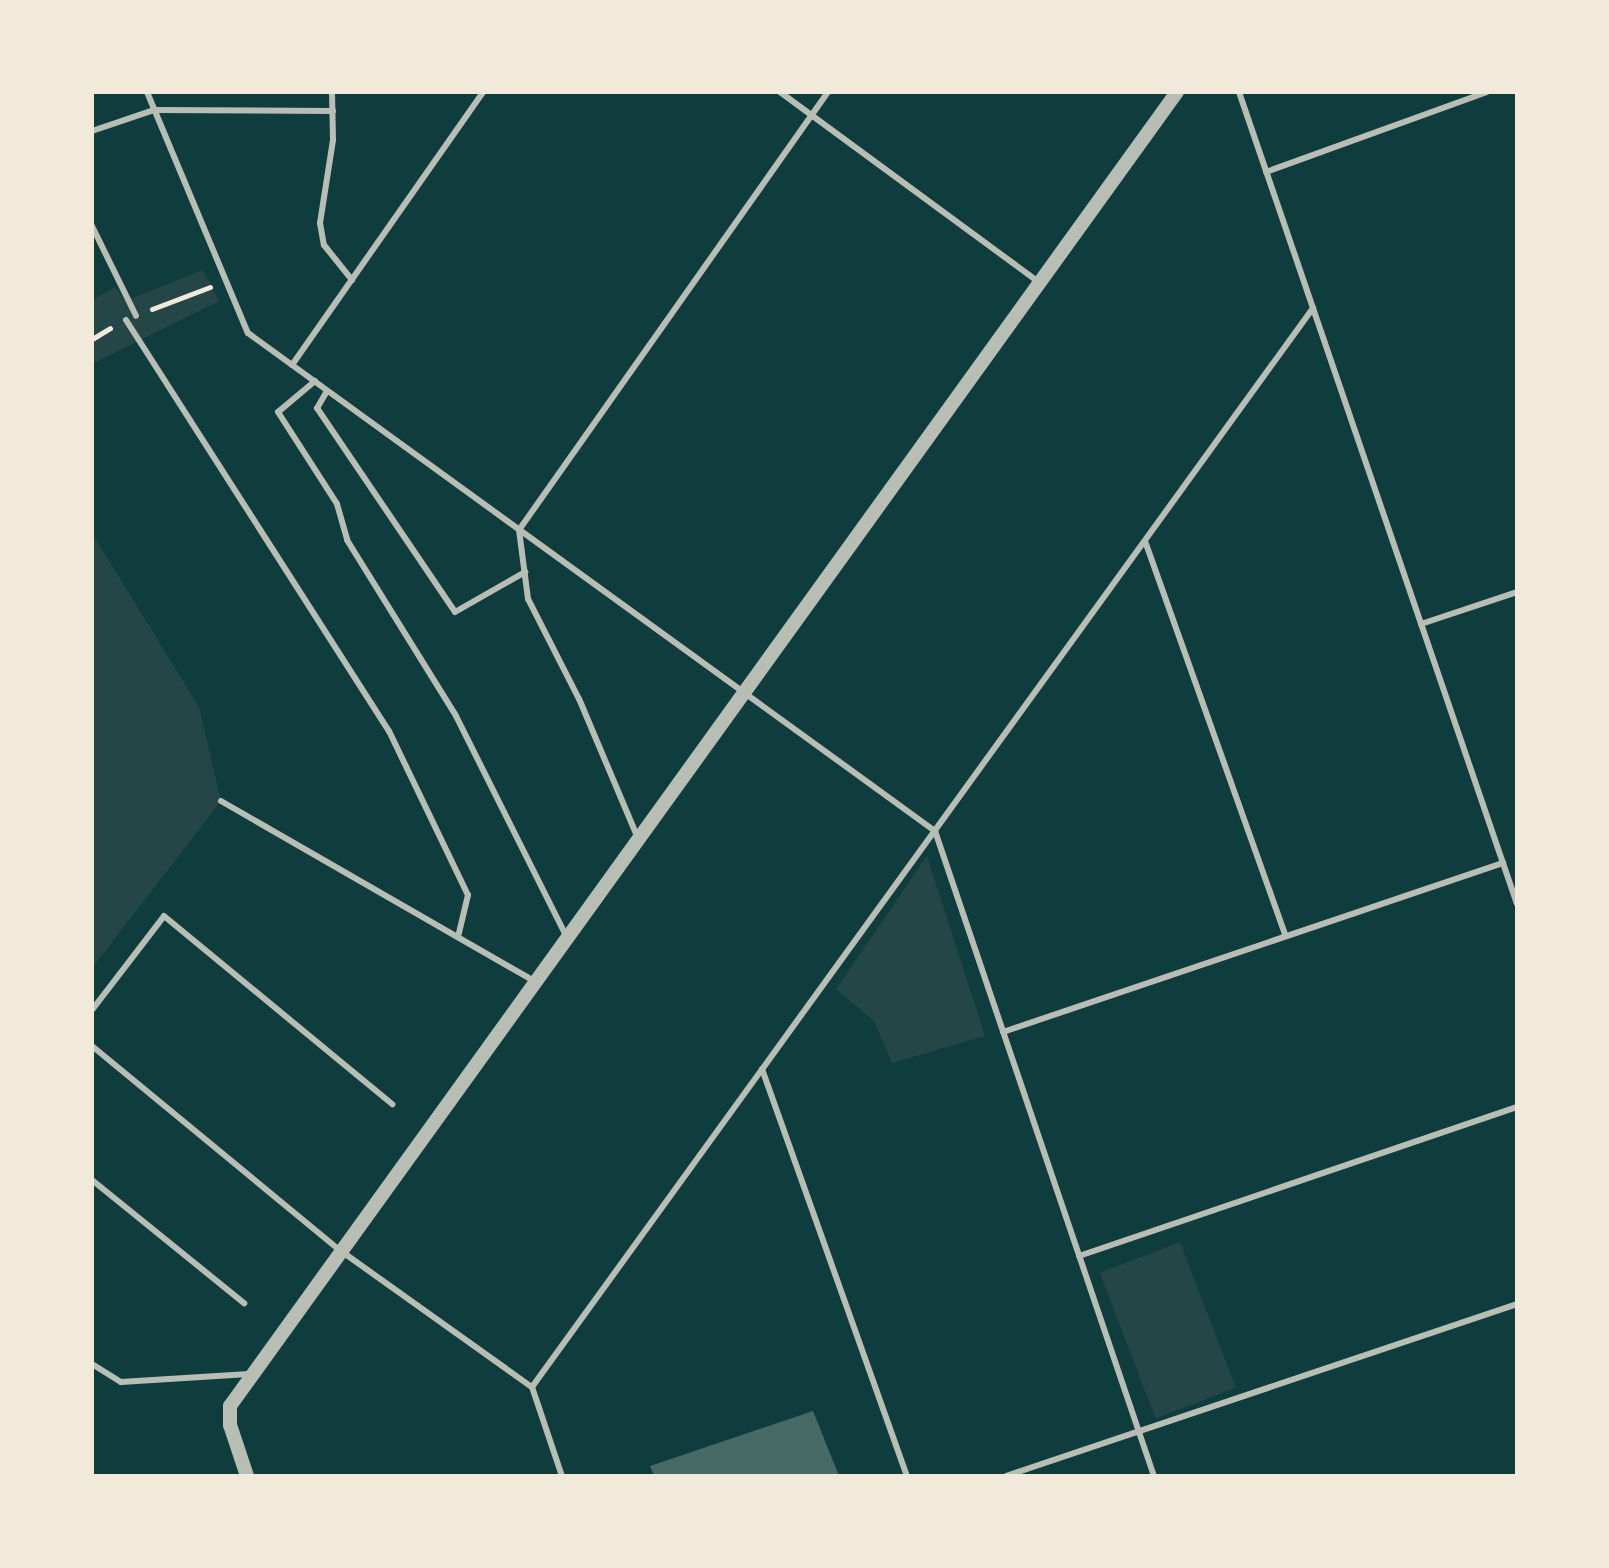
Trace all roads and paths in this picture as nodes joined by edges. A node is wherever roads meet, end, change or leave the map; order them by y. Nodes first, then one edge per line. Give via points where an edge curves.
1 (147, 92) edge
2 (332, 92) edge
3 (483, 92) edge
4 (780, 92) edge
5 (828, 92) edge
6 (1177, 92) edge
7 (1239, 92) edge
8 (1487, 92) edge
9 (154, 110) junction
10 (333, 111) junction
11 (812, 116) junction
12 (92, 131) edge
13 (1266, 172) junction
14 (92, 226) edge
15 (225, 279) junction
16 (352, 280) junction
17 (1040, 283) junction
18 (1313, 308) junction
19 (136, 316) joint
20 (126, 320) joint
21 (92, 339) edge
22 (292, 365) junction
23 (315, 381) junction
24 (327, 391) junction
25 (519, 530) junction
26 (1145, 541) junction
27 (525, 572) junction
28 (1517, 592) edge
29 (1421, 624) junction
30 (744, 692) junction
31 (221, 801) dead end
32 (935, 831) junction
33 (638, 840) junction
34 (1503, 863) junction
35 (1517, 904) edge
36 (1286, 936) junction
37 (458, 937) junction
38 (567, 938) junction
39 (536, 982) junction
40 (92, 1010) edge
41 (1003, 1032) junction
42 (92, 1046) edge
43 (762, 1069) junction
44 (392, 1104) dead end
45 (1517, 1107) edge
46 (92, 1180) edge
47 (341, 1251) junction
48 (1079, 1256) junction
49 (244, 1303) dead end
50 (1517, 1304) edge
51 (92, 1364) edge
52 (253, 1374) junction
53 (532, 1387) junction
54 (1139, 1431) junction
55 (247, 1476) edge
56 (562, 1476) edge
57 (907, 1476) edge
58 (1006, 1476) edge
59 (1154, 1476) edge

1 - 9 lane
2 - 10 lane
3 - 16 lane
4 - 11 lane
5 - 11 lane
6 - 17 street
7 - 13 lane
8 - 13 lane
9 - 10 lane
9 - 12 lane
9 - 15 lane
10 - 16 lane via 320,223 324,245
11 - 17 lane
11 - 25 lane
13 - 18 lane
14 - 19 lane
15 - 19 path
15 - 22 lane via 248,333
16 - 22 lane
17 - 30 street
18 - 26 lane
18 - 29 lane
20 - 21 path
20 - 37 lane via 389,731 468,895
22 - 23 lane
23 - 24 lane
23 - 38 lane via 278,412 337,504 347,540 456,716
24 - 25 lane
24 - 27 lane via 317,408 455,612
25 - 27 lane
25 - 30 lane
26 - 32 lane
26 - 36 lane
27 - 33 lane via 528,599 579,699
28 - 29 lane
29 - 34 lane
30 - 32 lane
30 - 33 street
31 - 37 lane
32 - 41 lane
32 - 43 lane
33 - 38 street
34 - 35 lane
34 - 36 lane
36 - 41 lane
37 - 39 lane
38 - 39 street
39 - 47 street
40 - 44 lane via 164,916
41 - 48 lane
42 - 47 lane
43 - 53 lane
43 - 57 lane
45 - 48 lane
46 - 49 lane
47 - 52 street
47 - 53 lane
48 - 54 lane
50 - 54 lane
51 - 52 lane via 121,1382
52 - 55 street via 230,1406 230,1425
53 - 56 lane
54 - 58 lane
54 - 59 lane

